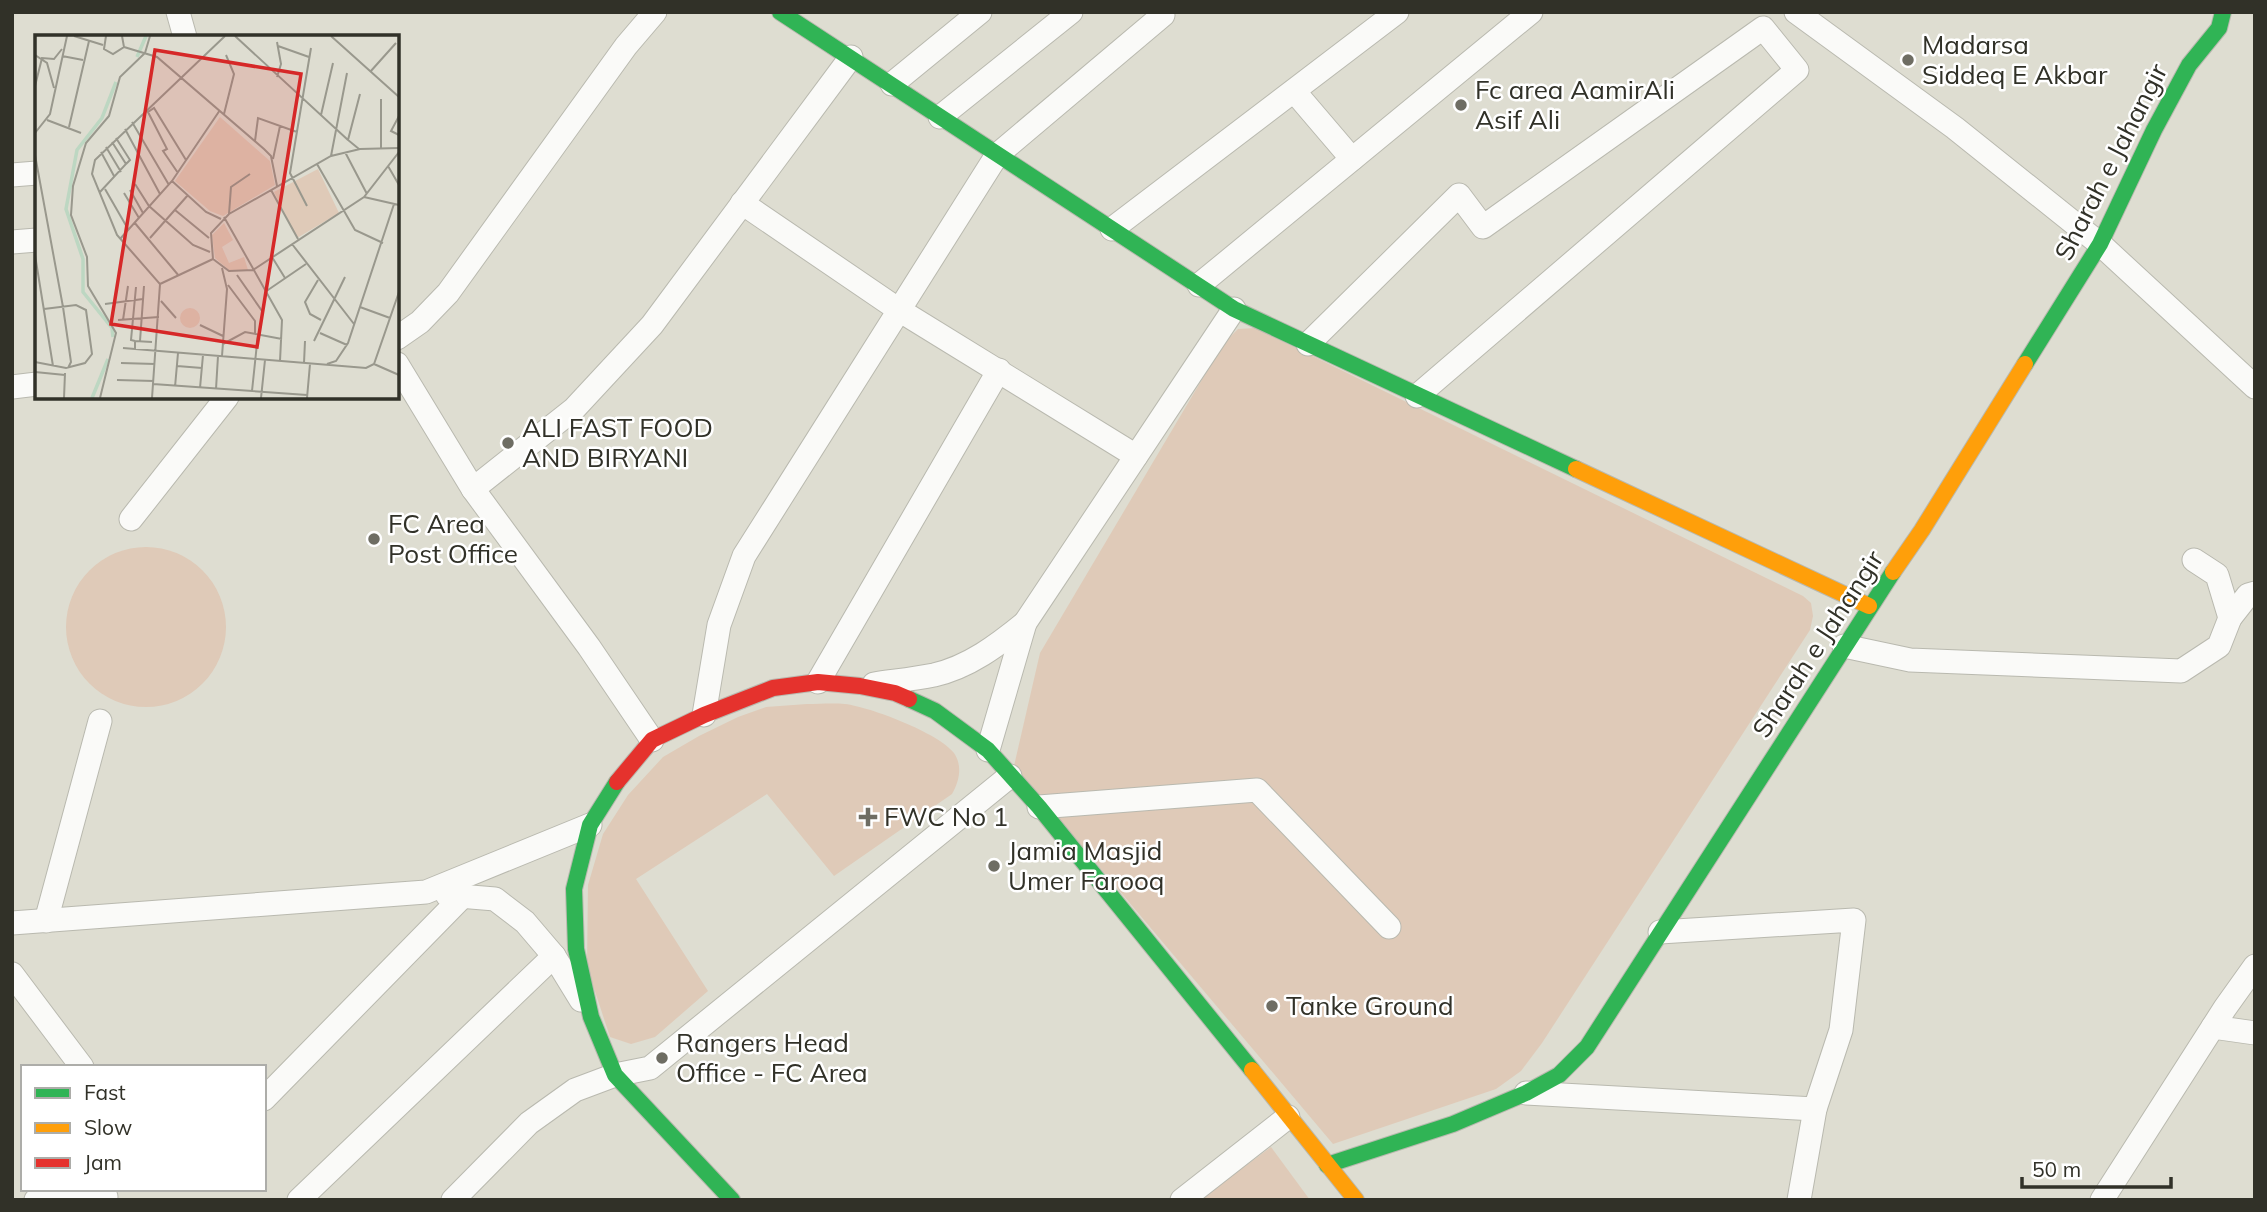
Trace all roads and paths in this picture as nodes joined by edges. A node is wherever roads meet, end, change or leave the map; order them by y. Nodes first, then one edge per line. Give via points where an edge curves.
1 (178, 12) edge
2 (655, 12) edge
3 (980, 12) edge
4 (1071, 12) edge
5 (1398, 12) edge
6 (1531, 12) edge
7 (1797, 12) edge
8 (2223, 12) edge
9 (787, 14) edge
10 (1163, 15) dead end
11 (184, 35) edge
12 (851, 57) junction
13 (892, 84) junction
14 (1294, 91) junction
15 (940, 117) junction
16 (997, 155) junction
17 (1352, 159) junction
18 (35, 173) edge
19 (12, 175) edge
20 (743, 203) junction
21 (1112, 229) junction
22 (35, 240) edge
23 (12, 242) edge
24 (2100, 244) junction
25 (1199, 285) junction
26 (1234, 309) junction
27 (900, 310) junction
28 (399, 337) edge
29 (1308, 344) junction
30 (399, 367) edge
31 (999, 370) junction
32 (35, 384) edge
33 (12, 387) edge
34 (2255, 387) edge
35 (1417, 396) junction
36 (225, 399) edge
37 (1136, 456) junction
38 (473, 489) junction
39 (131, 519) dead end
40 (2194, 560) dead end
41 (2255, 593) edge
42 (1869, 606) junction
43 (2230, 618) junction
44 (1025, 622) junction
45 (1844, 646) junction
46 (818, 682) junction
47 (860, 686) junction
48 (704, 715) junction
49 (100, 721) dead end
50 (652, 740) junction
51 (988, 750) junction
52 (1010, 776) junction
53 (1039, 807) junction
54 (590, 825) junction
55 (426, 892) junction
56 (462, 897) junction
57 (46, 921) junction
58 (12, 923) edge
59 (1390, 927) dead end
60 (1660, 932) junction
61 (554, 956) junction
62 (2255, 966) edge
63 (12, 974) edge
64 (592, 1017) junction
65 (2213, 1027) junction
66 (2255, 1032) edge
67 (80, 1065) edge
68 (615, 1075) junction
69 (1526, 1093) junction
70 (266, 1096) edge
71 (1815, 1109) junction
72 (1288, 1117) junction
73 (1327, 1165) junction
74 (106, 1195) edge
75 (36, 1200) edge
76 (299, 1200) edge
77 (453, 1200) edge
78 (732, 1200) edge
79 (1182, 1200) edge
80 (1356, 1200) edge
81 (1799, 1200) edge
82 (2102, 1200) edge

1 - 11 street
2 - 28 street via 448,293
3 - 13 street
4 - 15 street
5 - 14 street
6 - 17 street
7 - 24 street via 1955,128
8 - 24 street, Sharah e Jahangir via 2219,28 2189,65 2154,130
9 - 12 street
10 - 16 street
12 - 13 street
12 - 20 street
13 - 15 street
14 - 17 street
14 - 21 street
15 - 16 street
16 - 21 street
16 - 27 street
17 - 25 street
18 - 19 street
20 - 27 street
20 - 38 street via 652,325 574,409
21 - 25 street
22 - 23 street
24 - 34 street
24 - 42 street, Sharah e Jahangir via 1922,530
25 - 26 street
26 - 29 street
26 - 37 street
27 - 31 street
27 - 48 street via 744,556 719,625
29 - 35 street
29 - 35 street via 1459,195 1483,227 1763,28 1797,69
30 - 38 street
31 - 37 street
31 - 46 street
32 - 33 street
35 - 42 street
36 - 39 street
37 - 44 street
38 - 50 street
40 - 43 street via 2217,575
41 - 43 street via 2248,595
42 - 45 street, Sharah e Jahangir
43 - 45 street via 2219,646 2181,671 1910,660
44 - 47 street via 968,663 936,675
44 - 51 street
45 - 60 street, Sharah e Jahangir
46 - 47 street
46 - 48 street via 773,688
47 - 51 street via 895,693 935,711
48 - 50 street
49 - 57 street
50 - 54 street via 612,788
51 - 52 street
52 - 53 street
52 - 68 street via 650,1068
53 - 59 street via 1257,790
53 - 72 street
54 - 55 street
54 - 64 street via 575,889 576,949
55 - 56 street
55 - 57 street
56 - 61 street via 495,899 525,922
56 - 70 street
57 - 58 street
60 - 69 street, Sharah e Jahangir via 1587,1047 1559,1075
60 - 71 street via 1854,920 1841,1030
61 - 64 street
61 - 76 street
62 - 65 street
63 - 67 street
64 - 68 street
65 - 66 street
65 - 82 street
68 - 77 street via 575,1090 529,1123
68 - 78 street
69 - 71 street
69 - 73 street, Sharah e Jahangir via 1452,1124
71 - 81 street
72 - 73 street
72 - 79 street
73 - 80 street
74 - 75 street

